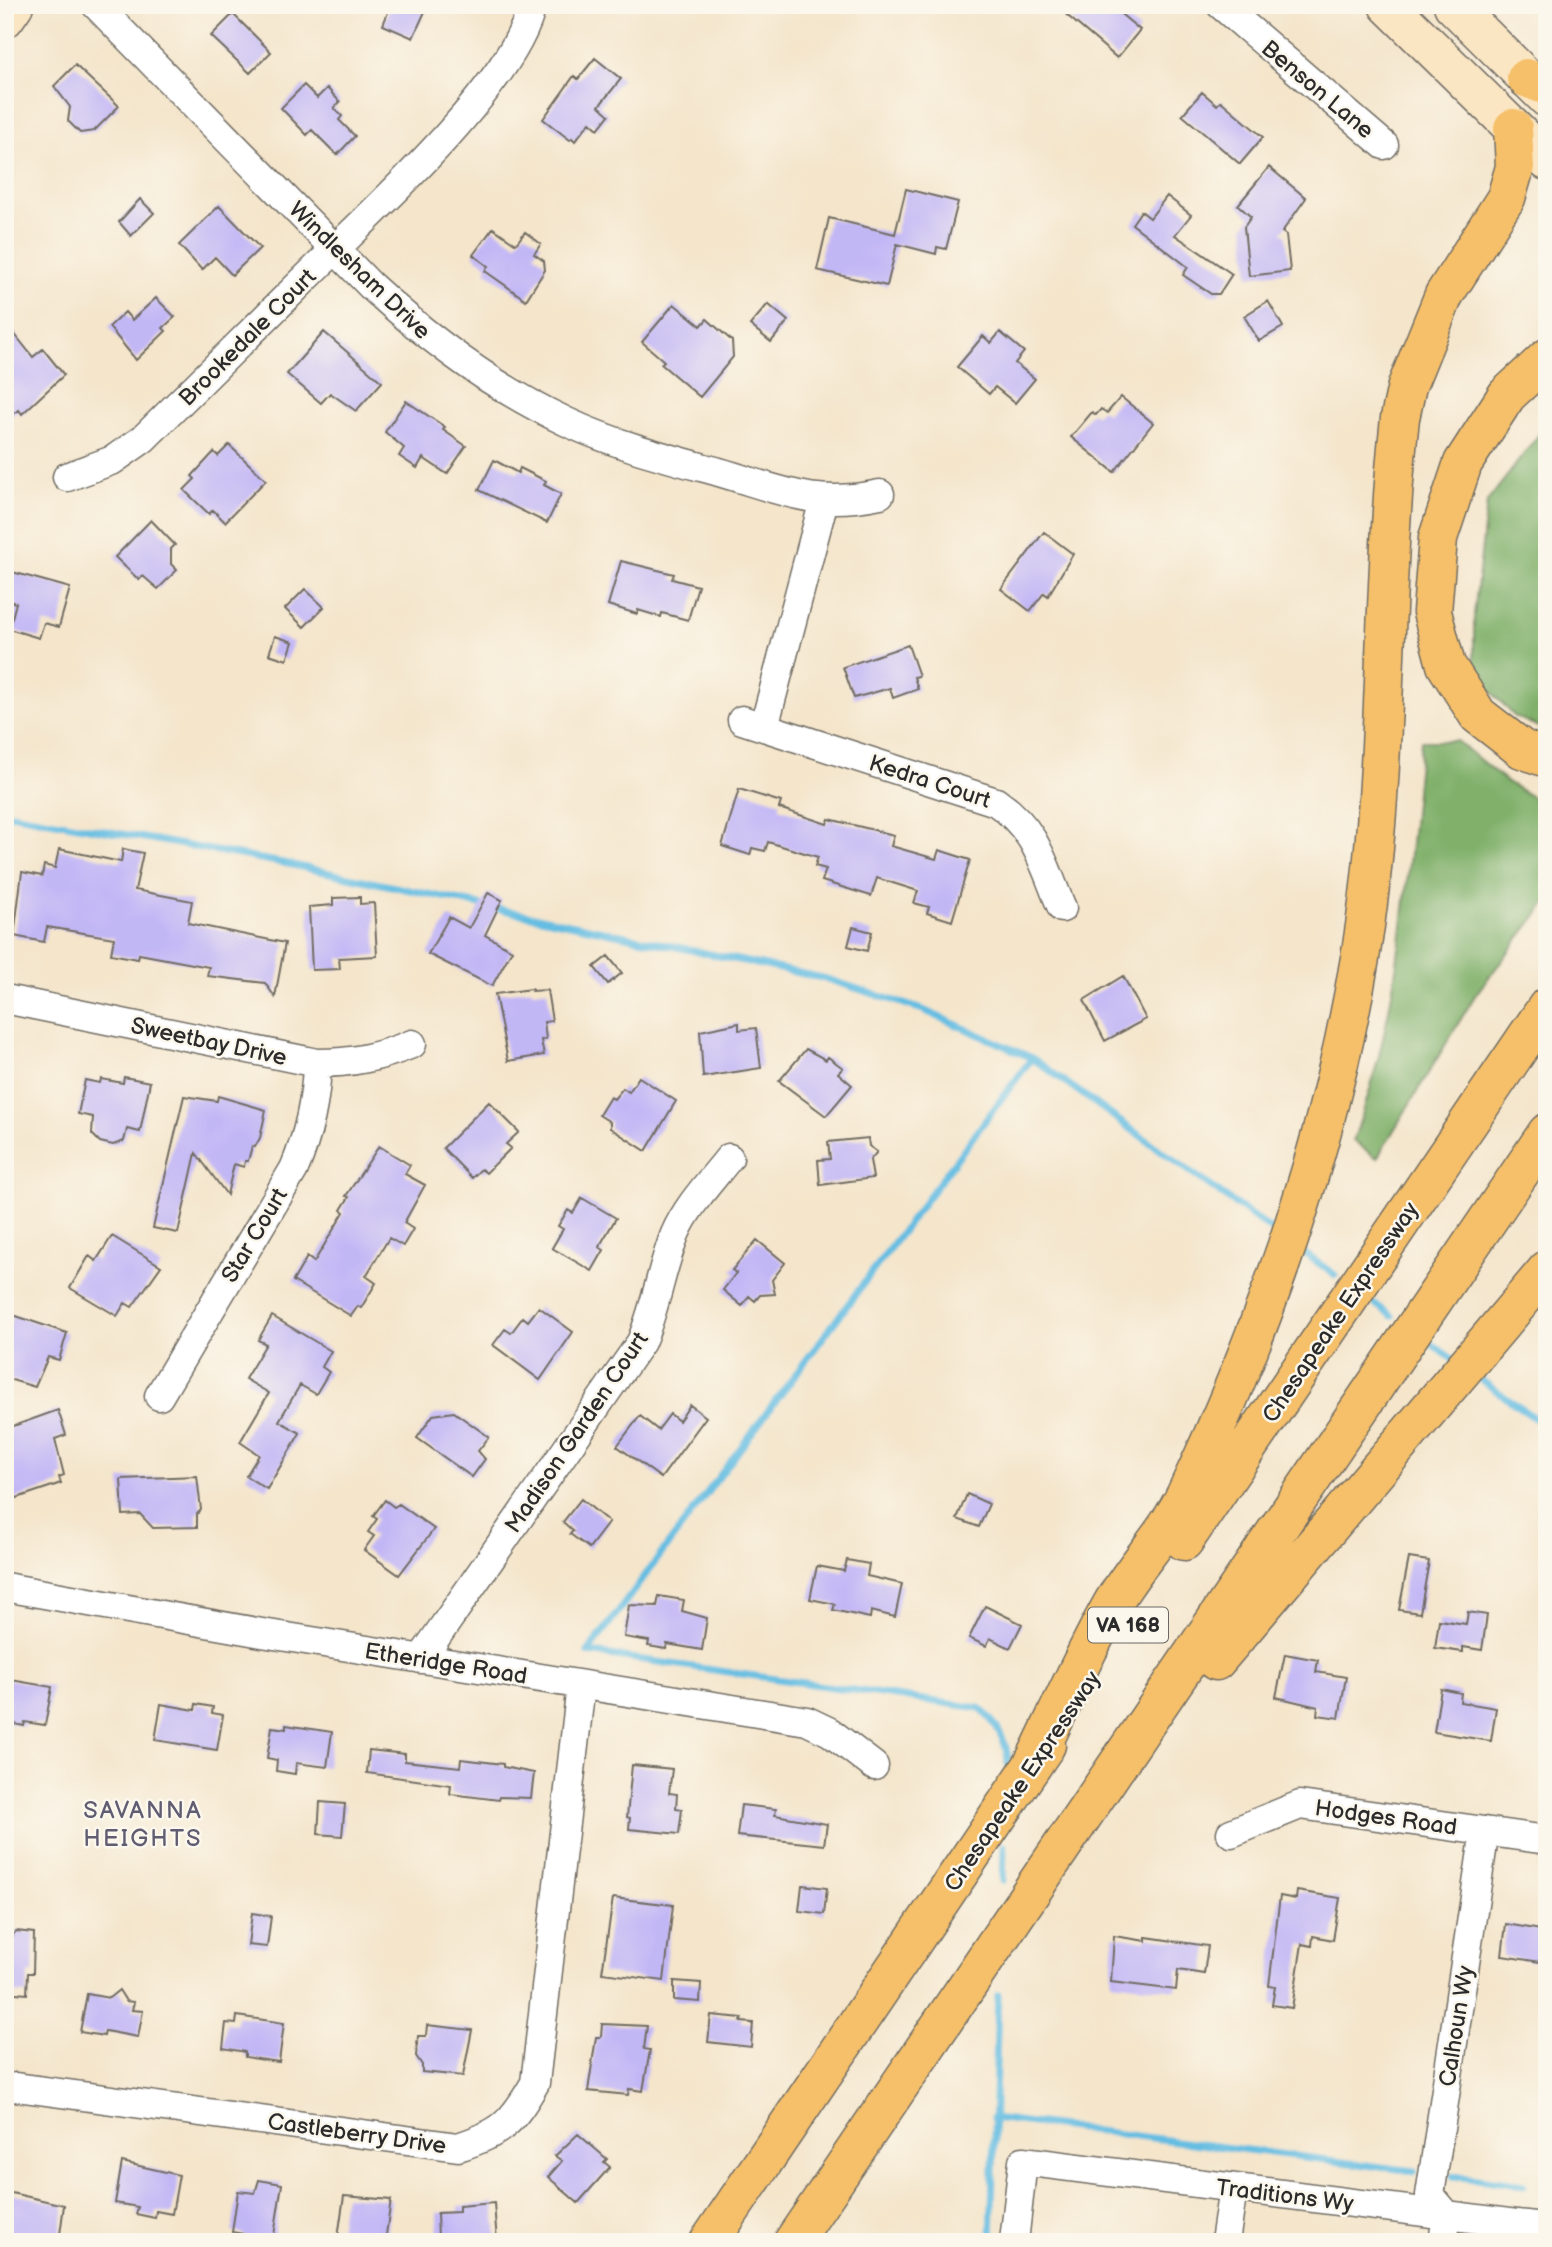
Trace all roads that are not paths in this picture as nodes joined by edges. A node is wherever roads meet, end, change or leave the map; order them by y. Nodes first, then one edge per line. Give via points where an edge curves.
1 (14, 5) edge
2 (96, 5) edge
3 (532, 5) edge
4 (1221, 5) edge
5 (1388, 5) edge
6 (1452, 5) edge
7 (5, 18) edge
8 (1540, 87) edge
9 (1513, 128) junction
10 (1384, 145) dead end
11 (1547, 161) edge
12 (335, 249) junction
13 (1547, 358) edge
14 (67, 477) dead end
15 (880, 494) dead end
16 (824, 500) junction
17 (1547, 758) edge
18 (1062, 908) dead end
19 (5, 999) edge
20 (1547, 1007) edge
21 (412, 1044) dead end
22 (317, 1063) junction
23 (1547, 1133) edge
24 (729, 1158) dead end
25 (1547, 1270) edge
26 (159, 1396) dead end
27 (5, 1587) edge
28 (421, 1659) junction
29 (581, 1685) junction
30 (874, 1766) dead end
31 (1032, 1766) junction
32 (1485, 1831) junction
33 (1231, 1833) dead end
34 (1547, 1840) edge
35 (1026, 1901) junction
36 (5, 2089) edge
37 (1233, 2188) junction
38 (1445, 2228) edge
39 (1547, 2230) edge
40 (709, 2242) edge
41 (793, 2242) edge
42 (1014, 2242) edge
43 (1225, 2242) edge

1 - 7 main road
2 - 12 street, Windlesham Drive
3 - 12 street, Brookedale Court via 507,63 400,184
4 - 10 street, Benson Lane
5 - 9 main road
6 - 8 main road
9 - 11 main road
9 - 31 highway via 1515,167 1506,198 1444,295 1410,376 1400,418 1370,888 1343,1042 1311,1167 1231,1389 1184,1498 1112,1605
12 - 14 street, Brookedale Court via 143,439 113,460
12 - 16 street, Windlesham Drive via 426,334 566,422 636,449 792,496
13 - 17 highway via 1507,395 1463,463 1438,538 1432,612 1446,665 1478,715 1522,749
15 - 16 street, Windlesham Drive
16 - 18 street, Kedra Court via 753,723 996,802 1018,816 1030,832
19 - 22 street, Sweetbay Drive
20 - 31 highway, Chesapeake Expressway / VA 168
21 - 22 street, Sweetbay Drive via 350,1063
22 - 26 street, Star Court via 316,1100 294,1170
23 - 35 highway, VA 168
24 - 28 street, Madison Garden Court via 675,1234 654,1311 640,1342
25 - 35 highway via 1224,1650 1139,1770
27 - 28 street, Etheridge Road
28 - 29 street, Etheridge Road
29 - 30 street, Etheridge Road via 807,1721 830,1732
29 - 36 street, Castleberry Drive via 535,2082 522,2106 494,2135 458,2147
31 - 40 highway, Chesapeake Expressway / VA 168
32 - 33 street, Hodges Road via 1300,1805
32 - 34 street, Hodges Road
32 - 38 street, Calhoun Wy via 1430,2195
35 - 41 highway, VA 168
37 - 38 street, Traditions Wy
37 - 42 street, Traditions Wy via 1023,2161
37 - 43 street
38 - 39 street, Traditions Wy

